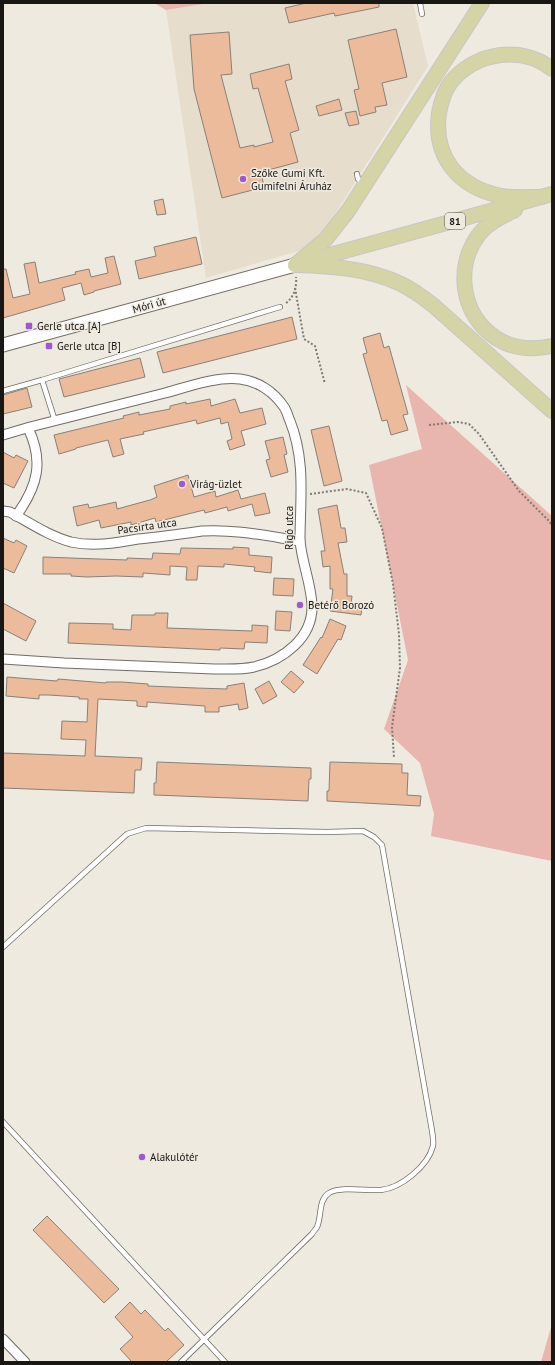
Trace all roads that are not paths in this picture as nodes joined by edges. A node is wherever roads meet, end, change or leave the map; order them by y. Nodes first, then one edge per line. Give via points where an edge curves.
1 (420, 3) edge
2 (482, 3) edge
3 (422, 14) dead end
4 (552, 69) edge
5 (357, 174) dead end
6 (365, 186) junction
7 (546, 195) edge
8 (294, 265) junction
9 (280, 307) road end
10 (3, 345) edge
11 (552, 346) edge
12 (42, 380) junction
13 (3, 391) edge
14 (552, 411) edge
15 (55, 421) junction
16 (28, 428) junction
17 (3, 435) edge
18 (3, 511) edge
19 (16, 516) junction
20 (300, 541) junction
21 (3, 659) edge
22 (3, 947) edge
23 (3, 1122) edge
24 (3, 1339) edge
25 (204, 1340) junction
26 (25, 1362) edge
27 (181, 1362) edge
28 (225, 1362) edge

1 - 3 lane
2 - 6 main road
4 - 7 main road via 531,58 516,54 492,56 478,61 462,70 450,82 440,104 438,124 445,159 470,185 503,196
5 - 6 lane
6 - 8 main road via 326,239
7 - 8 main road, 81
7 - 11 main road via 495,221 481,232 466,262 464,289 475,317 496,338 523,348 538,349
8 - 10 main road, Móri út
8 - 14 main road via 357,270 400,283 434,306
9 - 12 lane
12 - 13 lane
12 - 15 lane
15 - 16 street, Rigó utca
15 - 20 street, Rigó utca via 206,382 238,379 264,387 285,408 293,429 301,466
16 - 17 street, Rigó utca
16 - 19 street via 37,450 35,479 24,505
18 - 19 street, Pacsirta utca
19 - 20 street, Pacsirta utca via 51,535 88,544 217,530
20 - 21 street, Rigó utca via 311,591 311,618 299,642 266,664 235,669 214,669
22 - 25 lane via 127,834 146,828 363,831 382,845 432,1125 433,1146 425,1163 401,1183 383,1190 337,1190 329,1193 323,1199 317,1227 312,1234
23 - 25 lane
24 - 26 street
25 - 27 lane
25 - 28 lane

